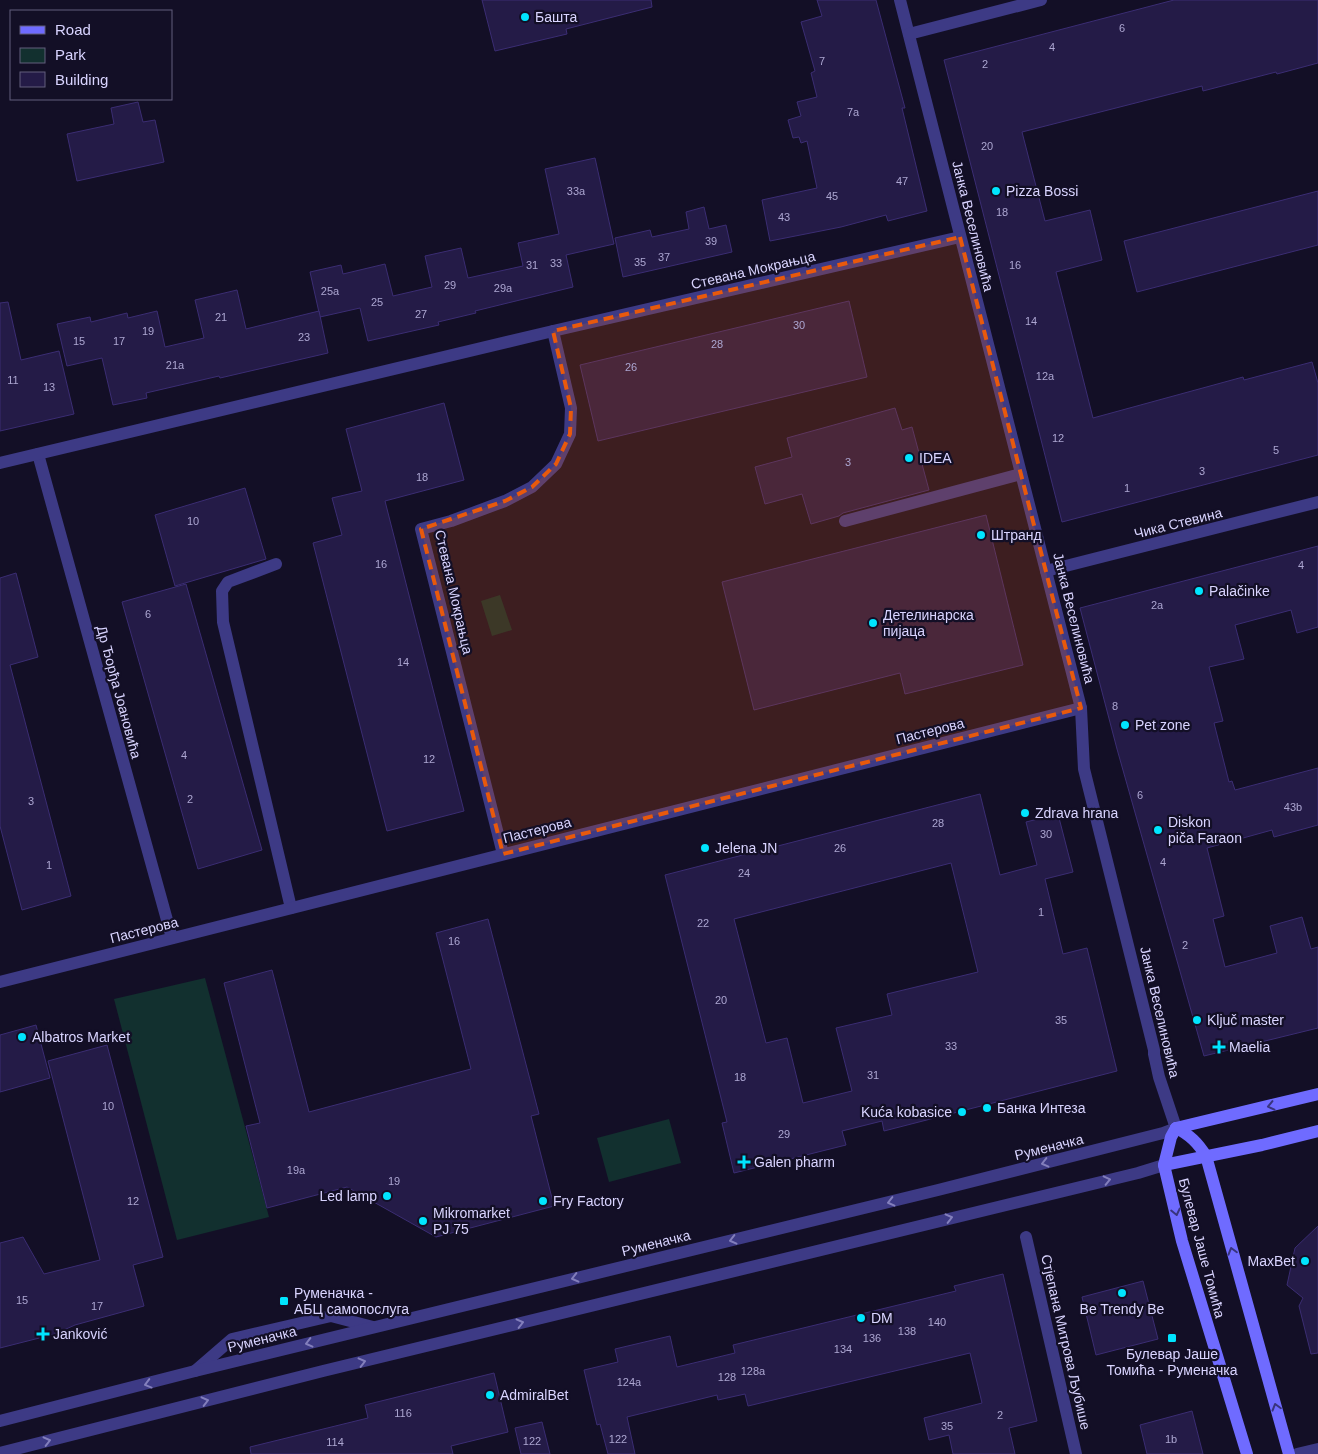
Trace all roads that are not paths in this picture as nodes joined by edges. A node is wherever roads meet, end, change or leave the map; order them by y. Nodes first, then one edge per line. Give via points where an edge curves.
1 (900, 0) edge
2 (1041, 0) edge
3 (909, 34) junction
4 (960, 237) junction
5 (553, 331) junction
6 (38, 454) junction
7 (0, 463) edge
8 (1021, 474) junction
9 (1318, 502) edge
10 (845, 521) dead end
11 (276, 564) dead end
12 (1046, 572) junction
13 (1081, 708) junction
14 (503, 854) junction
15 (291, 908) junction
16 (172, 938) junction
17 (0, 982) edge
18 (1318, 1094) edge
19 (1176, 1128) junction
20 (1318, 1131) edge
21 (1206, 1156) junction
22 (1164, 1165) junction
23 (1026, 1237) dead end
24 (373, 1327) junction
25 (195, 1371) junction
26 (0, 1421) edge
27 (1318, 1449) edge
28 (0, 1453) edge
29 (1076, 1454) edge
30 (1247, 1454) edge
31 (1289, 1454) edge
32 (1297, 1454) edge

1 - 3 street, Јанка Веселиновића
2 - 3 street
3 - 4 street, Јанка Веселиновића
4 - 5 street, Стевана Мокрањца
4 - 8 street, Јанка Веселиновића
5 - 6 street, Стевана Мокрањца
5 - 14 street, Стевана Мокрањца via 570,408 570,434 556,464 532,487 505,501 421,529
6 - 7 street, Стевана Мокрањца
6 - 16 street, Др Ђорђа Јоановића
8 - 10 street
8 - 12 street, Јанка Веселиновића
9 - 12 street, Чика Стевина
11 - 15 street via 228,582 222,591 223,622
12 - 13 street, Јанка Веселиновића
13 - 14 street, Пастерова
13 - 19 street, Јанка Веселиновића via 1084,769 1159,1077
14 - 15 street, Пастерова
15 - 16 street, Пастерова
16 - 17 street, Пастерова
18 -> 19 main road, Руменачка
19 - 21 main road, Булевар Јаше Томића via 1199,1144
19 - 22 main road, Булевар Јаше Томића
19 -> 24 street, Руменачка via 929,1192
20 - 21 main road
21 - 22 main road
31 -> 21 main road, Булевар Јаше Томића
28 -> 22 street
22 -> 30 main road, Булевар Јаше Томића via 1182,1241
23 - 29 street, Стјепана Митрова Љубише
24 -> 25 street, Руменачка
24 - 25 street via 331,1316 232,1339
25 -> 26 street, Руменачка
27 - 32 street

